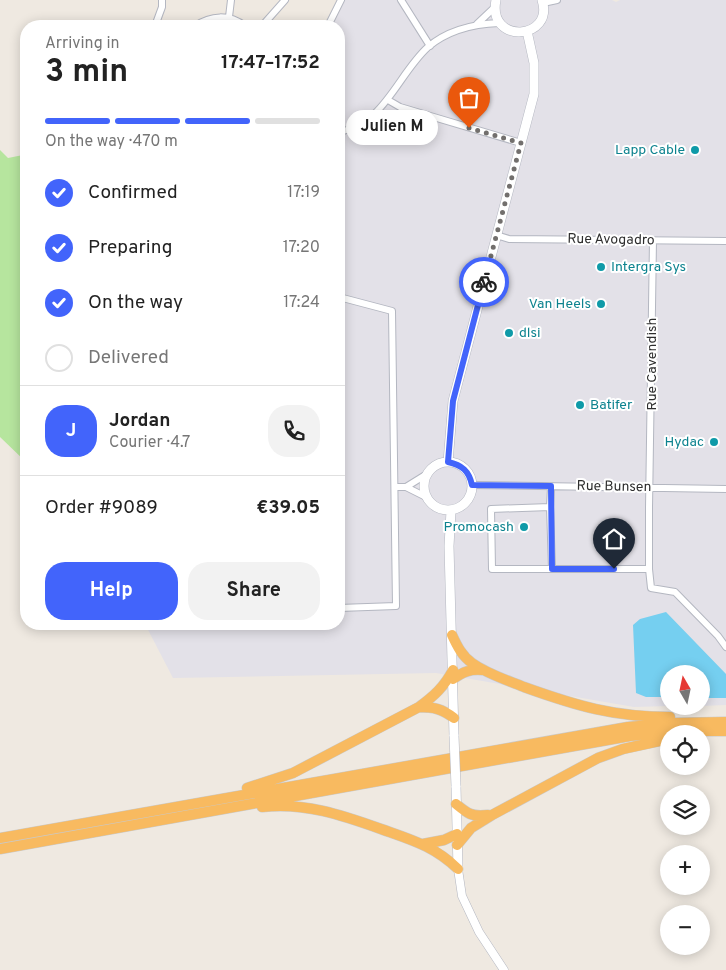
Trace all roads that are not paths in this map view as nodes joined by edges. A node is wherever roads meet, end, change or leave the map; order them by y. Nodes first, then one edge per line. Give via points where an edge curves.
1 (162, 0) edge
2 (231, 0) edge
3 (285, 0) edge
4 (341, 0) edge
5 (401, 0) edge
6 (557, 0) edge
7 (542, 1) edge
8 (496, 4) edge
9 (229, 17) junction
10 (157, 20) edge
11 (205, 20) edge
12 (234, 20) edge
13 (267, 20) edge
14 (331, 20) edge
15 (500, 23) junction
16 (477, 24) junction
17 (527, 31) junction
18 (430, 46) junction
19 (388, 100) junction
20 (345, 131) edge
21 (521, 143) junction
22 (496, 235) junction
23 (653, 240) junction
24 (726, 241) edge
25 (345, 299) edge
26 (448, 462) junction
27 (427, 474) junction
28 (472, 485) junction
29 (551, 486) junction
30 (395, 487) junction
31 (406, 487) junction
32 (650, 488) junction
33 (726, 489) edge
34 (426, 497) junction
35 (550, 507) junction
36 (451, 511) junction
37 (552, 569) junction
38 (649, 569) junction
39 (345, 608) edge
40 (452, 635) junction
41 (726, 647) edge
42 (483, 670) junction
43 (453, 675) junction
44 (419, 707) junction
45 (454, 718) junction
46 (726, 722) edge
47 (726, 732) edge
48 (710, 735) edge
49 (660, 741) edge
50 (456, 804) junction
51 (163, 810) junction
52 (209, 810) junction
53 (492, 815) junction
54 (457, 834) junction
55 (0, 838) edge
56 (423, 844) junction
57 (457, 845) junction
58 (0, 849) edge
59 (458, 869) junction
60 (504, 970) edge

1 - 10 street
2 - 9 street
3 - 13 street
4 - 14 street
5 - 18 street
6 - 7 street
7 - 17 main road via 542,17 534,28
8 - 15 main road
8 - 16 street
9 - 11 street
9 - 12 street
15 - 16 street
15 - 17 main road via 512,32
16 - 18 street via 446,34
17 - 21 main road via 534,63 534,94
18 - 19 street via 416,59
19 - 20 street via 369,118
19 - 21 street via 400,108
21 - 22 main road
22 - 23 street, Rue Avogadro via 509,239
22 - 26 main road via 453,401
23 - 24 street, Rue Avogadro
23 - 32 street, Rue Cavendish
25 - 30 street via 392,311
26 - 27 main road via 440,463
26 - 28 main road via 466,469
27 - 31 street
27 - 34 main road
28 - 29 street, Rue Bunsen
28 - 36 main road via 466,502
29 - 32 street, Rue Bunsen
29 - 35 street
30 - 31 street
30 - 39 street via 396,606
31 - 34 street
32 - 33 street, Rue Bunsen
32 - 38 street, Rue Cavendish
34 - 36 main road via 440,509
35 - 37 street
35 - 37 street via 490,509 492,569
36 - 40 main road
37 - 38 street
38 - 41 street via 651,588 675,592
40 - 42 highway via 464,656
40 - 43 main road
42 - 43 highway via 472,669
42 - 46 highway via 567,702 604,712 641,717 705,717
43 - 44 highway via 438,693
43 - 45 main road
44 - 45 highway via 442,710
44 - 51 highway via 293,774
45 - 50 main road, bridge
46 - 51 highway via 673,722 628,727
47 - 48 highway
47 - 52 highway via 630,736
49 - 53 highway via 598,758
50 - 53 highway via 466,813
50 - 54 main road
51 - 55 highway
52 - 56 highway via 307,807 339,814
52 - 58 highway
53 - 57 highway via 472,828
54 - 56 highway
54 - 57 main road
56 - 59 highway
57 - 59 main road
59 - 60 street via 462,896 479,932

